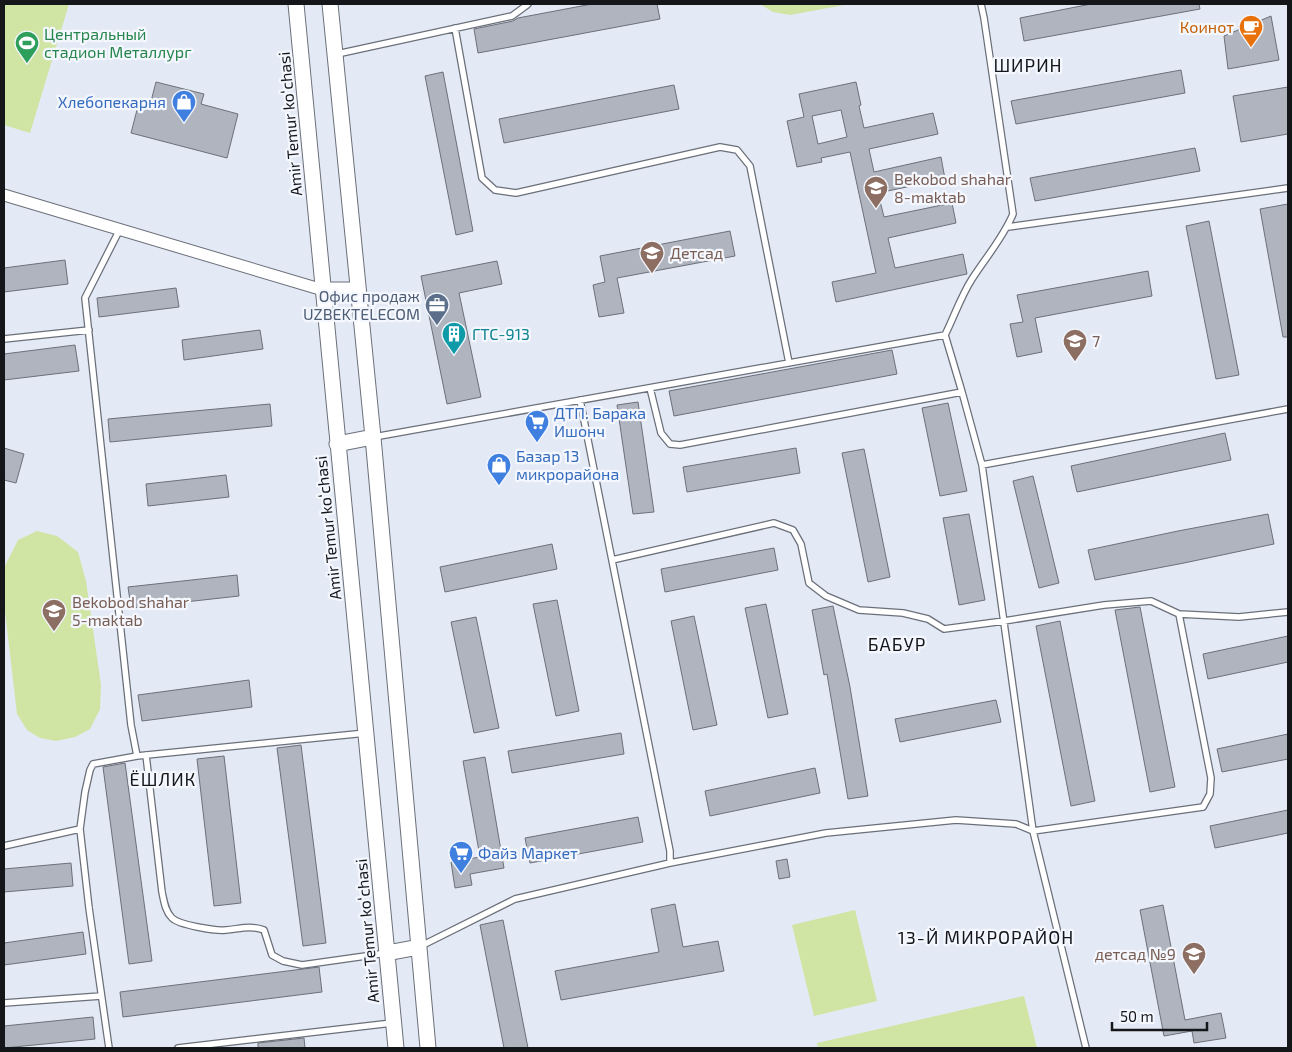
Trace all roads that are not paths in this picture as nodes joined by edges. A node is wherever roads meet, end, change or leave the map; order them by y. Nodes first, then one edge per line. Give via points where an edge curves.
1 (296, 4) edge
2 (330, 4) edge
3 (528, 4) edge
4 (981, 4) edge
5 (455, 28) junction
6 (335, 54) junction
7 (1288, 188) edge
8 (4, 195) edge
9 (1008, 227) junction
10 (120, 230) junction
11 (323, 290) junction
12 (358, 290) junction
13 (89, 330) junction
14 (945, 335) junction
15 (4, 339) edge
16 (789, 363) junction
17 (650, 388) junction
18 (962, 392) junction
19 (580, 400) junction
20 (1288, 409) edge
21 (373, 438) junction
22 (337, 444) junction
23 (982, 465) junction
24 (612, 560) junction
25 (1288, 612) edge
26 (1179, 614) junction
27 (1004, 621) junction
28 (366, 733) junction
29 (146, 755) junction
30 (138, 756) junction
31 (80, 829) junction
32 (1033, 831) junction
33 (4, 846) edge
34 (670, 863) junction
35 (419, 947) junction
36 (387, 953) junction
37 (101, 996) junction
38 (4, 1003) edge
39 (393, 1022) junction
40 (109, 1048) edge
41 (178, 1048) edge
42 (396, 1048) edge
43 (428, 1048) edge
44 (1086, 1048) edge

1 - 11 street, Amir Temur koʻchasi
2 - 6 street
3 - 5 lane via 512,16
4 - 9 lane via 1013,214
5 - 6 lane
5 - 16 lane via 482,178 495,190 516,193 720,147 737,150 750,166
6 - 12 street
7 - 9 lane
8 - 10 street
9 - 14 lane via 971,280
10 - 11 street
10 - 13 lane via 85,298
11 - 12 street
11 - 22 street, Amir Temur koʻchasi
12 - 21 street
13 - 15 lane
13 - 30 lane via 131,725
14 - 16 lane
14 - 18 lane
16 - 17 lane
17 - 18 lane via 661,433 670,444 680,446
17 - 19 lane
18 - 23 lane
19 - 21 lane
19 - 24 lane
20 - 23 lane
21 - 22 street
21 - 35 street
22 - 28 street, Amir Temur koʻchasi
23 - 27 lane
24 - 27 lane via 774,523 793,530 802,544 809,583 826,596 859,610 903,613 928,619 944,629
24 - 34 lane
25 - 26 lane via 1239,617
26 - 27 lane via 1151,600
26 - 32 lane via 1211,778 1210,794 1203,807
27 - 32 lane
28 - 29 lane
28 - 36 street, Amir Temur koʻchasi
29 - 30 lane
29 - 36 lane via 162,892 166,909 173,919 188,925 223,930 255,926 264,930 272,955 302,965
30 - 31 lane via 93,764
31 - 33 lane
31 - 37 lane
32 - 34 lane via 1016,824 956,820 826,833
32 - 44 lane
34 - 35 lane via 515,899
35 - 36 street
35 - 43 street
36 - 39 street, Amir Temur koʻchasi
37 - 38 lane
37 - 40 lane
39 - 41 lane
39 - 42 street, Amir Temur koʻchasi

